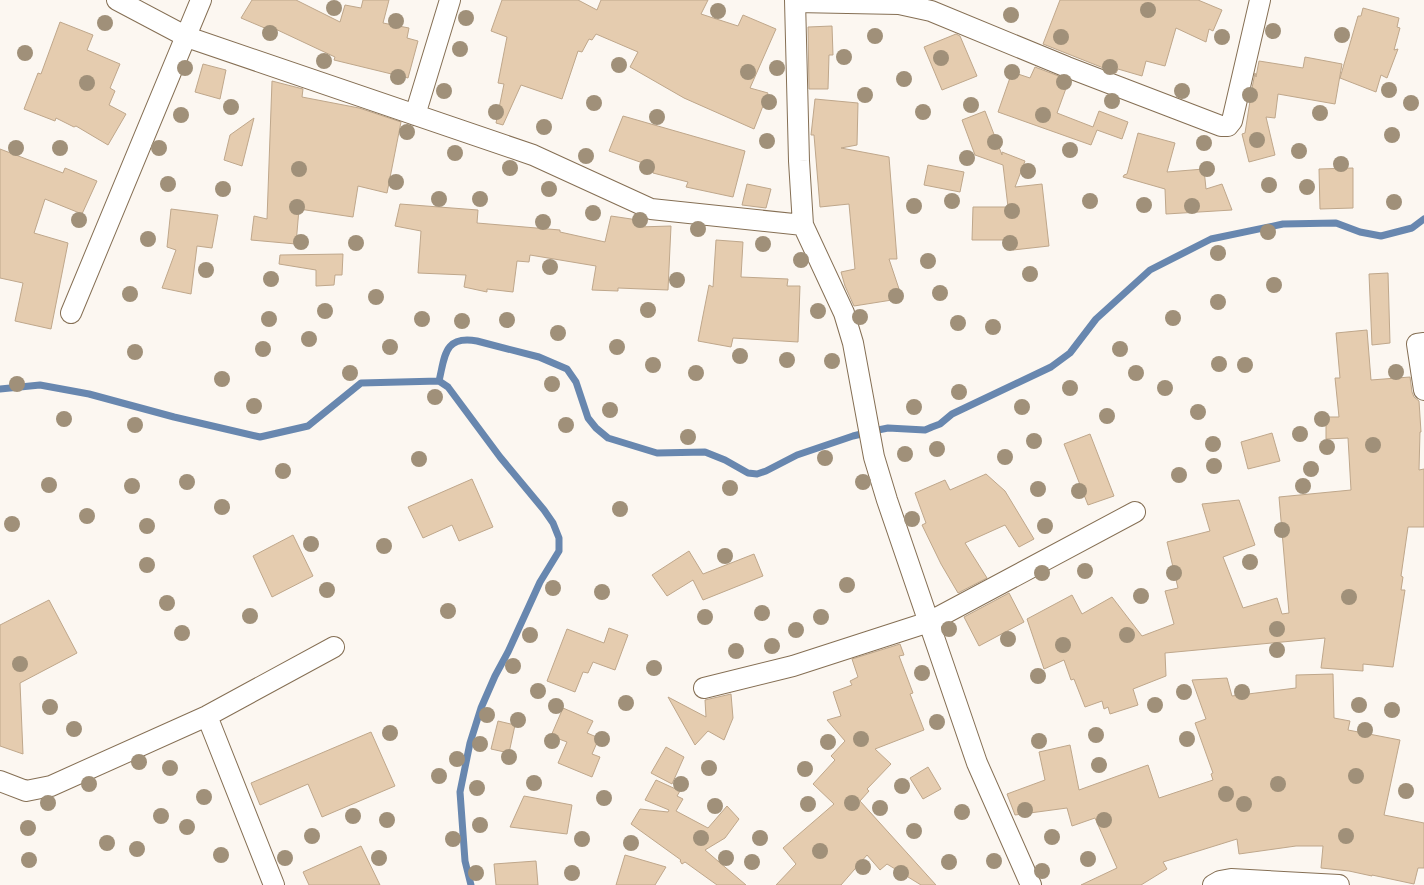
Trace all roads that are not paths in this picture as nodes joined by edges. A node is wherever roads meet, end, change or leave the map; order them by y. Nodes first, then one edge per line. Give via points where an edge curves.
1 (117, 0) edge
2 (201, 0) edge
3 (450, 0) edge
4 (1260, 0) edge
5 (796, 1) edge
6 (187, 37) junction
7 (415, 115) junction
8 (803, 225) junction
9 (71, 314) dead end
10 (1424, 342) edge
11 (1424, 390) edge
12 (1135, 512) dead end
13 (929, 622) junction
14 (334, 647) dead end
15 (704, 688) dead end
16 (207, 716) junction
17 (0, 781) edge
18 (274, 885) edge
19 (1031, 885) edge
20 (1213, 885) edge
21 (1339, 885) edge

1 - 6 street
2 - 6 street
3 - 7 street
4 - 5 street via 1232,122 1228,126 1067,67 931,11 899,4
5 - 8 street via 798,162
6 - 7 street
6 - 9 street
7 - 8 street via 533,155 651,209
8 - 13 street via 844,313 853,343 874,457
10 - 11 street via 1417,344
12 - 13 street
13 - 15 street via 793,666
13 - 19 street via 977,763
14 - 16 street
16 - 17 street via 51,786 26,791
16 - 18 street
20 - 21 street via 1231,879

